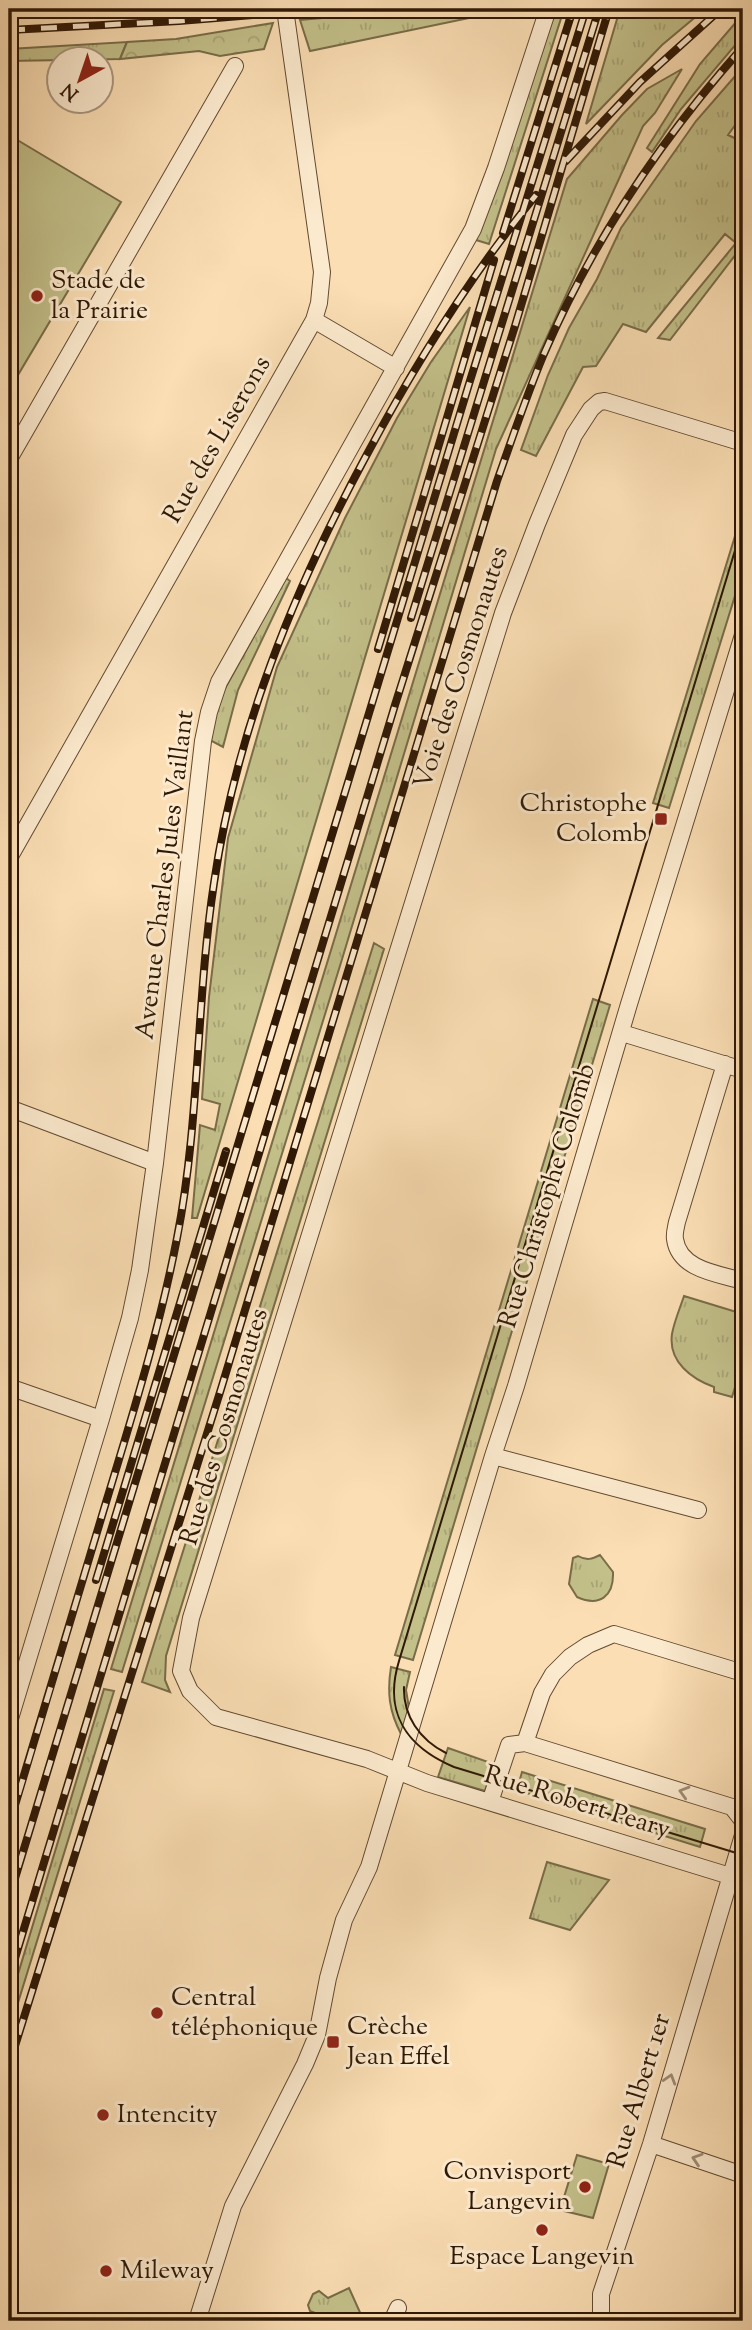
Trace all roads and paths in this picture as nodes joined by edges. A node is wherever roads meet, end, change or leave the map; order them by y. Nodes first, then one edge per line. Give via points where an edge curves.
1 (285, 9) edge
2 (548, 9) edge
3 (235, 66) dead end
4 (314, 320) junction
5 (396, 368) junction
6 (743, 443) edge
7 (9, 459) edge
8 (743, 635) edge
9 (9, 858) edge
10 (395, 961) joint
11 (622, 1033) junction
12 (725, 1064) junction
13 (743, 1070) edge
14 (9, 1108) edge
15 (155, 1163) junction
16 (743, 1281) edge
17 (9, 1387) edge
18 (102, 1419) junction
19 (493, 1456) junction
20 (698, 1510) dead end
21 (743, 1673) edge
22 (9, 1722) edge
23 (525, 1743) junction
24 (398, 1770) junction
25 (490, 1802) junction
26 (743, 1821) edge
27 (743, 1835) edge
28 (738, 1878) edge
29 (650, 2144) junction
30 (743, 2175) edge
31 (197, 2321) edge
32 (601, 2321) edge

1 - 4 street, Rue des Liserons via 322,272
2 - 5 street, Avenue Charles Jules Vaillant via 483,206
3 - 7 street
4 - 5 street
4 - 9 street, Rue des Liserons
5 - 15 street, Avenue Charles Jules Vaillant via 219,682 209,712
6 - 10 street, Voie des Cosmonautes via 615,403 599,402 583,419 503,613
8 - 11 street, Rue Christophe Colomb
10 - 24 street, Rue des Cosmonautes via 191,1618 181,1671 190,1690 216,1717
11 - 12 street
11 - 19 street, Rue Christophe Colomb
12 - 13 street
12 - 16 street via 675,1240 683,1258 696,1267
14 - 15 street
15 - 18 street, Avenue Charles Jules Vaillant via 140,1270
17 - 18 street
18 - 22 street, Avenue Charles Jules Vaillant
19 - 20 street
19 - 24 street, Rue Christophe Colomb
21 - 23 street via 614,1634 569,1657 553,1674
23 - 25 street via 509,1745
26 -> 23 street via 732,1807 719,1802
24 - 25 street, Rue Robert Peary
24 - 31 street, Rue Christophe Colomb via 369,1867 344,1920 317,2035 233,2206
25 - 28 street, Rue Robert Peary
27 - 28 street, Rue Albert 1er
29 -> 28 street, Rue Albert 1er
30 -> 29 street
29 - 32 street, Rue Albert 1er via 601,2294

